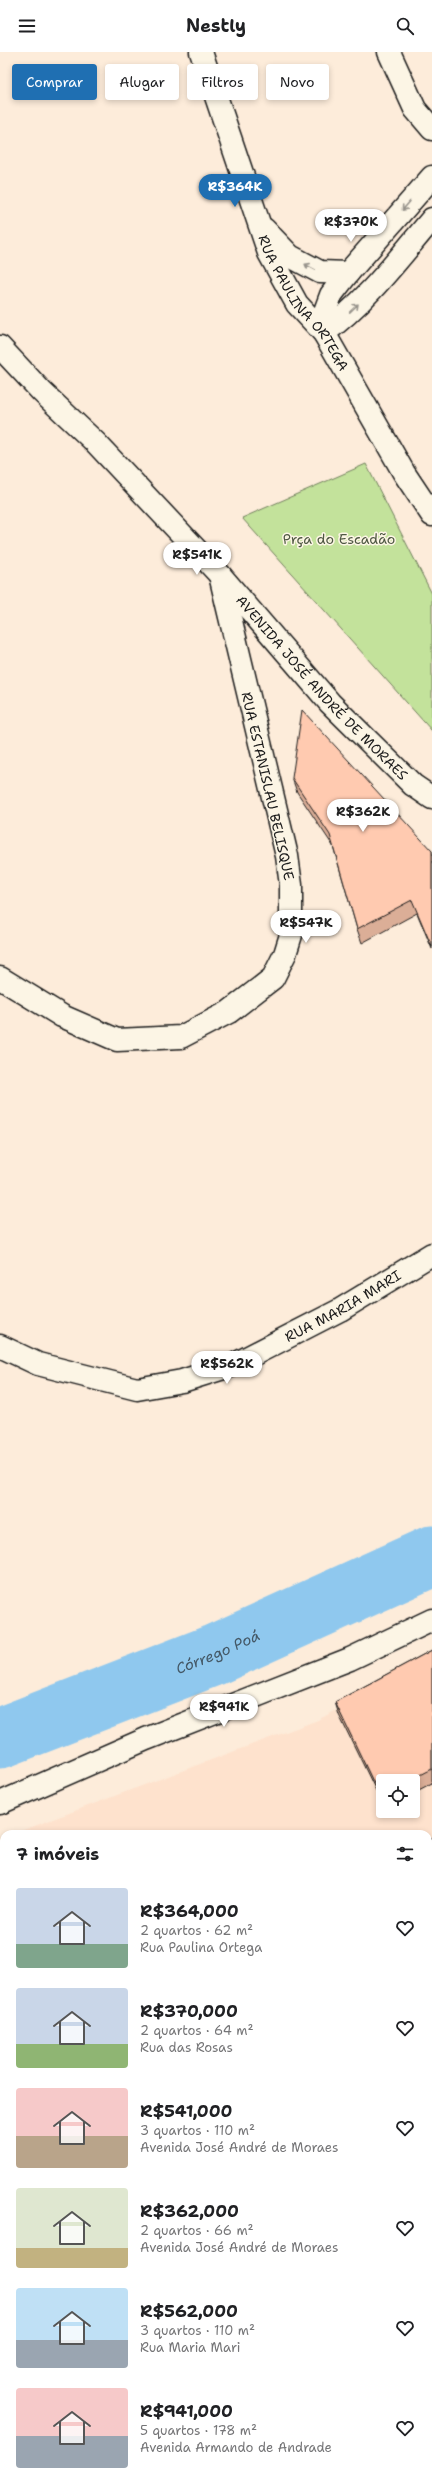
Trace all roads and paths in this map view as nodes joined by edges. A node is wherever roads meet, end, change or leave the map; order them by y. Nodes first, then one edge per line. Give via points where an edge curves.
1 (200, 52) edge
2 (389, 52) edge
3 (432, 129) edge
4 (432, 177) edge
5 (432, 219) edge
6 (258, 224) junction
7 (348, 273) junction
8 (324, 333) junction
9 (0, 347) edge
10 (432, 515) edge
11 (220, 575) junction
12 (413, 785) junction
13 (432, 798) edge
14 (432, 813) edge
15 (0, 978) edge
16 (432, 1254) edge
17 (0, 1346) edge
18 (432, 1620) edge
19 (0, 1803) edge

1 - 6 street, RUA PAULINA ORTEGA
2 - 3 street via 415,109
4 -> 7 street
8 -> 5 street via 379,283
7 -> 6 street via 320,272 296,259
6 - 8 street, RUA PAULINA ORTEGA via 269,253 297,304
7 - 8 street via 331,295 324,314
8 - 10 street, RUA PAULINA ORTEGA via 404,474
9 - 11 street, AVENIDA JOSÉ ANDRÉ DE MORAES via 42,392 96,443
11 - 12 street, AVENIDA JOSÉ ANDRÉ DE MORAES via 330,703
11 - 15 street, RUA ESTANISLAU BELISQUE via 287,856 291,885 291,935 273,978 229,1012 181,1037 117,1040 62,1016
12 - 13 street, AVENIDA JOSÉ ANDRÉ DE MORAES
12 - 14 street, AVENIDA JOSÉ ANDRÉ DE MORAES
16 - 17 street, RUA MARIA MARI via 340,1310 240,1362 182,1381 137,1389 38,1364
18 - 19 street via 343,1662 146,1739

